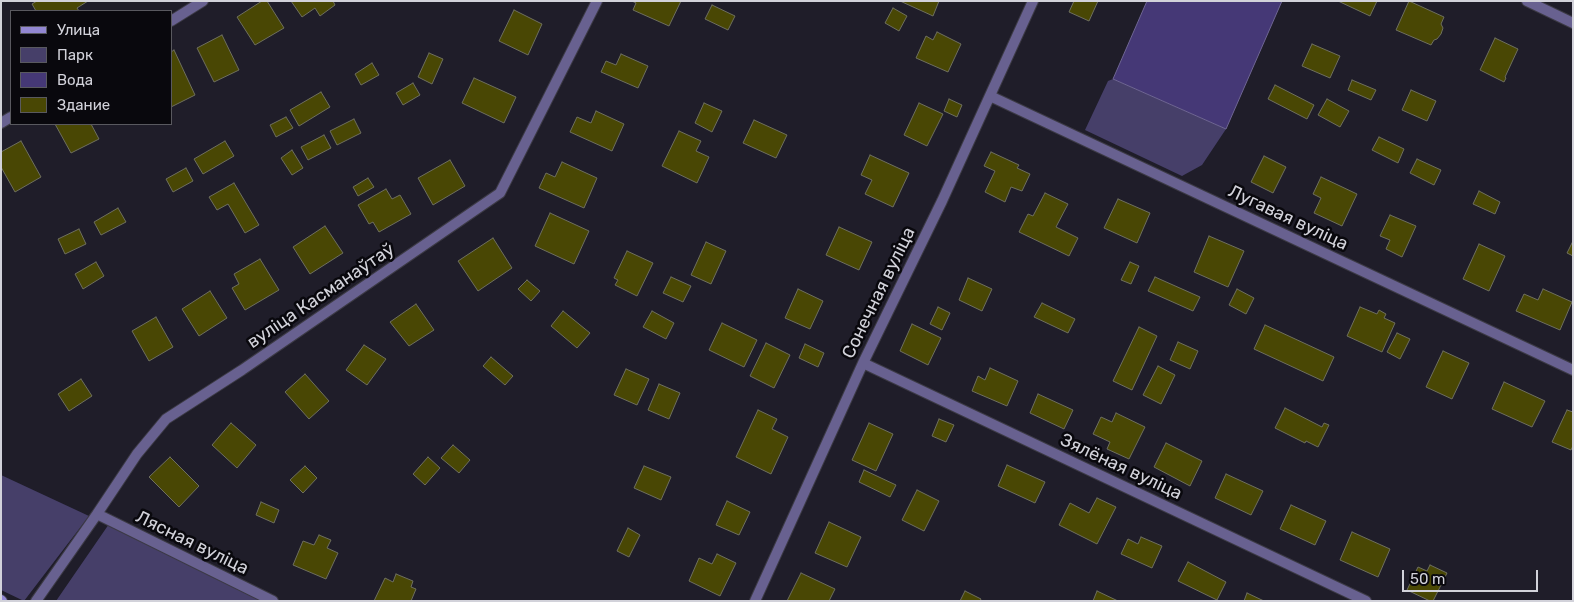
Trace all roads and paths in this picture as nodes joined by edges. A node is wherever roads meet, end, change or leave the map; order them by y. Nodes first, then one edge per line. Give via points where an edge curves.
1 (203, 1) edge
2 (598, 1) edge
3 (1033, 1) edge
4 (1526, 1) edge
5 (172, 19) edge
6 (1573, 23) edge
7 (990, 96) junction
8 (863, 363) junction
9 (1573, 370) edge
10 (97, 514) junction
11 (36, 601) edge
12 (273, 601) edge
13 (755, 601) edge
14 (1366, 601) edge

1 - 5 street
2 - 10 street, вуліца Касманаўтаў via 500,193 166,419 136,454
3 - 7 street, Сонечная вуліца
4 - 6 street
7 - 8 street, Сонечная вуліца
7 - 9 street, Лугавая вуліца
8 - 13 street, Сонечная вуліца
8 - 14 street, Зялёная вуліца
10 - 11 street, вуліца Касманаўтаў
10 - 12 street, Лясная вуліца

